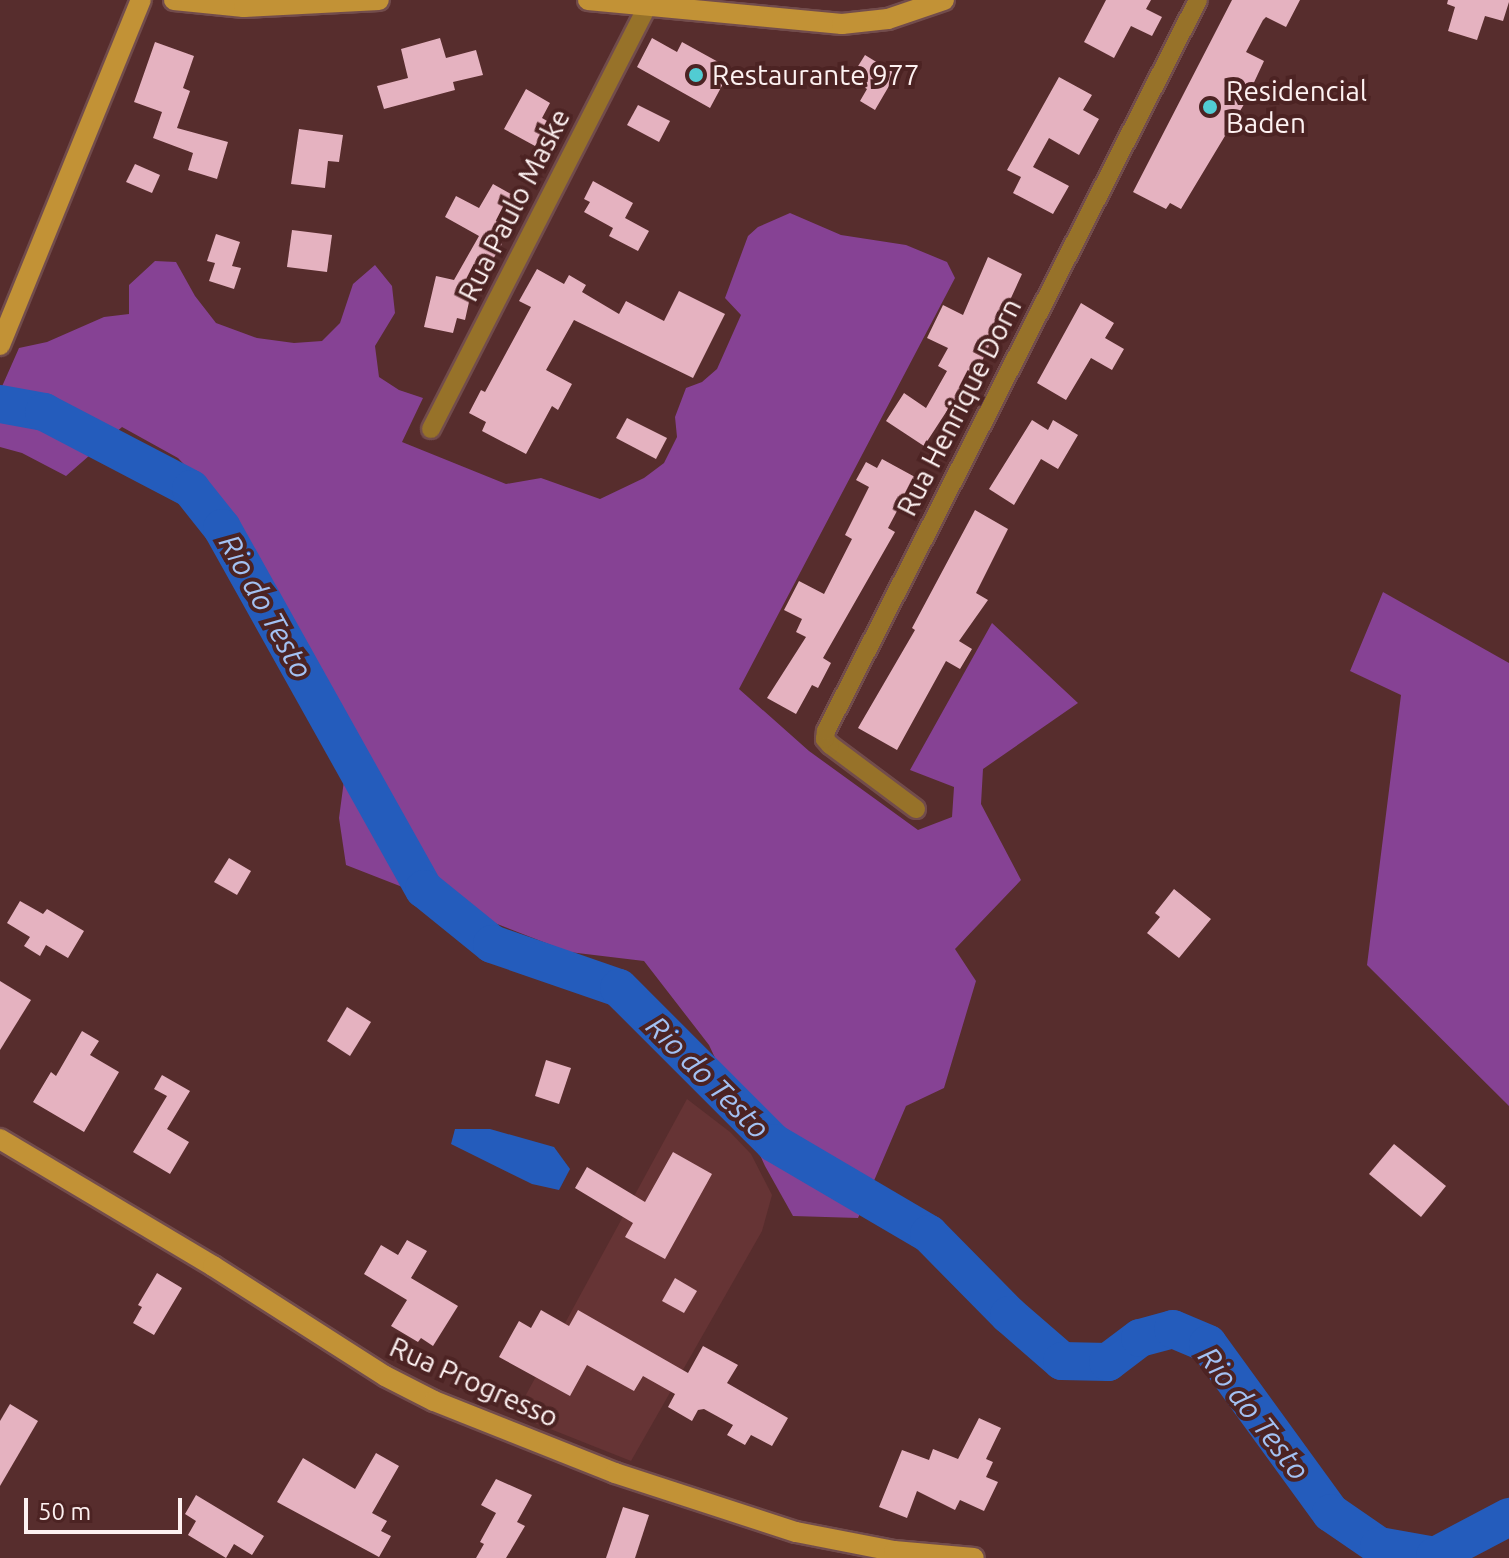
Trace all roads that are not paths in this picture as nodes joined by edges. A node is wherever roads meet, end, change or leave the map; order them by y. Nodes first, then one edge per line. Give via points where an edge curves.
1 (141, 0) edge
2 (174, 0) edge
3 (379, 0) edge
4 (588, 0) edge
5 (944, 0) edge
6 (1198, 0) edge
7 (246, 3) edge
8 (649, 3) edge
9 (0, 345) edge
10 (431, 429) dead end
11 (916, 809) dead end
12 (0, 1139) edge
13 (974, 1558) edge

1 - 9 street
2 - 7 street
3 - 7 street
4 - 8 street
5 - 8 street via 888,19 842,24
6 - 11 street, Rua Henrique Dorn via 826,731 830,745
8 - 10 street, Rua Paulo Maske
12 - 13 street, Rua Progresso via 434,1401 615,1473 796,1532 894,1551

